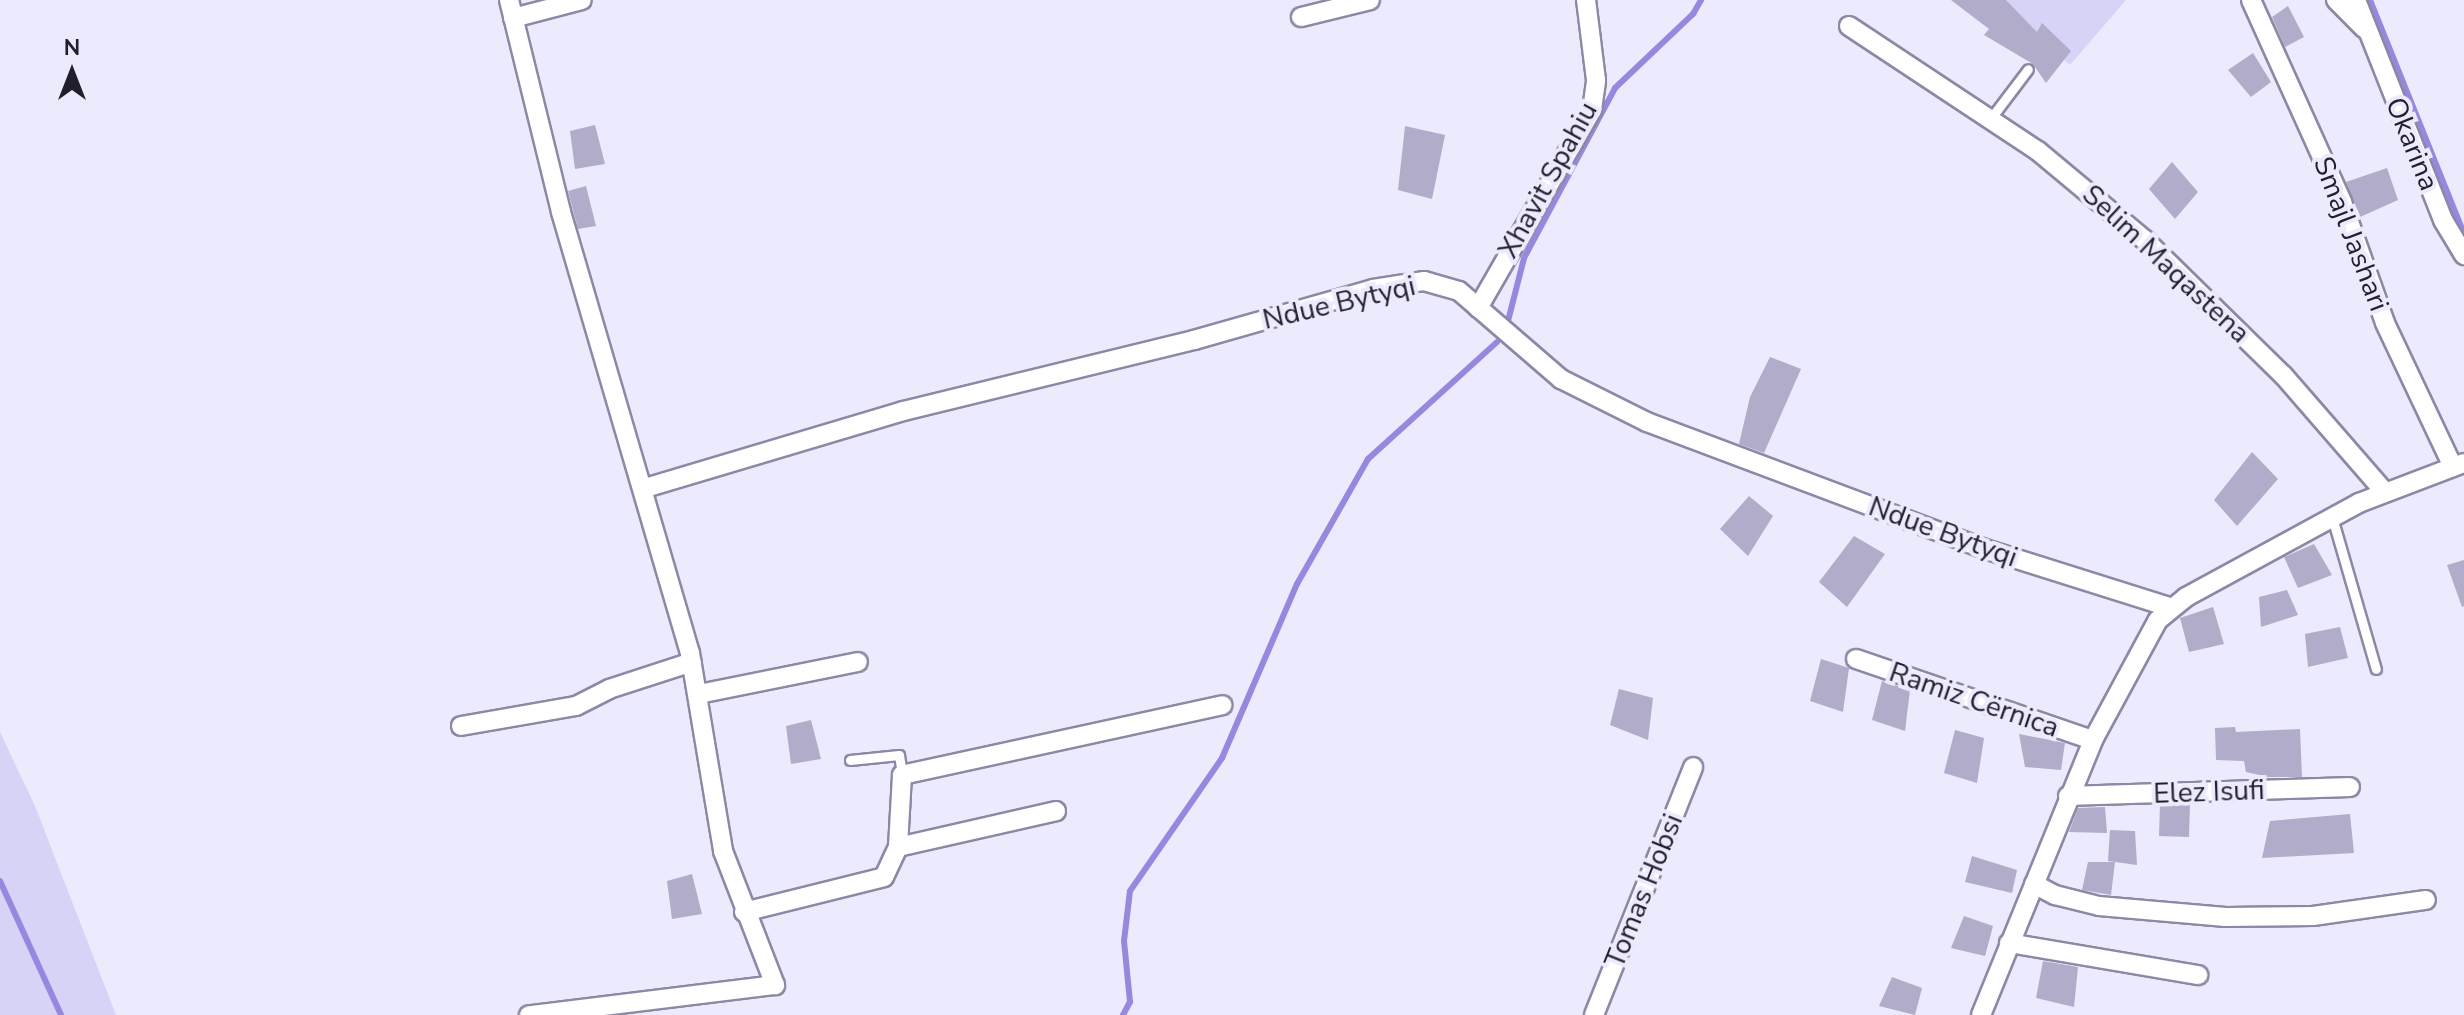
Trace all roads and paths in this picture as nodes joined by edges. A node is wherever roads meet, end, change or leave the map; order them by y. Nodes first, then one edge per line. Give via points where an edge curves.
1 (582, 0) edge
2 (1370, 0) edge
3 (1586, 0) edge
4 (2251, 0) edge
5 (2336, 0) edge
6 (2356, 0) edge
7 (511, 9) edge
8 (1301, 17) dead end
9 (1849, 26) dead end
10 (2366, 30) junction
11 (2028, 69) dead end
12 (1991, 118) junction
13 (2464, 255) edge
14 (1478, 308) junction
15 (2458, 465) edge
16 (645, 488) junction
17 (2384, 491) junction
18 (2332, 517) junction
19 (2169, 607) junction
20 (1856, 659) dead end
21 (692, 662) junction
22 (858, 662) dead end
23 (2376, 669) dead end
24 (699, 694) junction
25 (1222, 705) dead end
26 (461, 726) dead end
27 (2093, 740) junction
28 (850, 760) dead end
29 (1693, 767) dead end
30 (902, 775) junction
31 (2350, 787) dead end
32 (2068, 796) junction
33 (1056, 811) dead end
34 (898, 847) junction
35 (2034, 884) junction
36 (2426, 900) dead end
37 (744, 912) junction
38 (2009, 943) junction
39 (2198, 975) dead end
40 (529, 1015) edge
41 (1594, 1015) edge
42 (1981, 1015) edge

1 - 7 street
2 - 8 street
3 - 14 street, Xhavit Spahiu via 1595,72 1592,110
4 - 15 street, Smajl Jashari via 2342,202 2385,323
5 - 10 street, Okarina
6 - 10 street, Okarina
7 - 16 street via 610,391
9 - 12 street, Selim Maqastena
10 - 13 street, Okarina via 2443,220
11 - 12 lane
12 - 17 street, Selim Maqastena via 2077,181 2201,292
14 - 16 street, Ndue Bytyqi via 1443,284 1424,281 1373,289 802,439
14 - 19 street, Ndue Bytyqi via 1561,379 1647,422 1982,548
15 - 17 street, Ramiz Cërnica
16 - 21 street
17 - 18 street, Ramiz Cërnica
18 - 19 street, Ramiz Cërnica
18 - 23 lane
19 - 27 street, Ramiz Cërnica via 2134,657
20 - 27 street, Ramiz Cërnica
21 - 24 street
21 - 26 street via 609,689 576,706
22 - 24 street
24 - 37 street via 714,807
25 - 30 street
27 - 32 street, Ramiz Cërnica
28 - 30 lane via 899,755
29 - 41 street, Tomas Hobsi
30 - 34 street
31 - 32 street, Elez Isufi
32 - 35 street, Ramiz Cërnica
33 - 34 street
34 - 37 street via 892,865 872,883
35 - 36 street via 2099,906 2226,917 2313,916
35 - 38 street, Ramiz Cërnica
37 - 40 street via 775,985
38 - 39 street
38 - 42 street, Ramiz Cërnica

